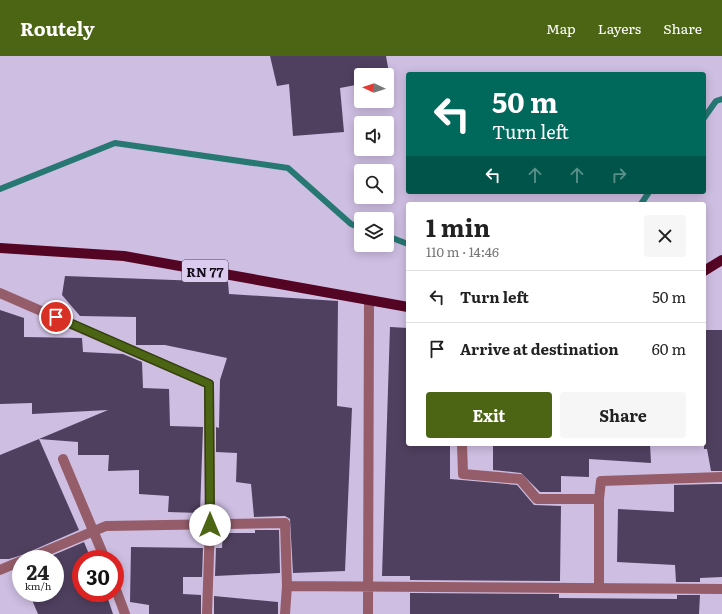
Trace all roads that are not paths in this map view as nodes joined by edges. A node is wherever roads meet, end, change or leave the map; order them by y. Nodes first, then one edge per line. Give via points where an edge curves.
1 (0, 248) edge
2 (722, 260) edge
3 (706, 271) edge
4 (0, 293) edge
5 (369, 300) junction
6 (406, 307) edge
7 (462, 446) edge
8 (64, 459) dead end
9 (722, 477) edge
10 (599, 499) junction
11 (210, 525) junction
12 (94, 532) junction
13 (49, 550) edge
14 (101, 550) edge
15 (12, 565) edge
16 (0, 570) edge
17 (287, 586) junction
18 (369, 587) junction
19 (599, 588) junction
20 (722, 589) edge
21 (120, 602) edge
22 (125, 614) edge
23 (206, 614) edge
24 (285, 614) edge
25 (368, 614) edge

1 - 5 main road, RN 77 via 124,256
2 - 3 main road
4 - 11 street via 209,384
5 - 6 main road, RN 77
5 - 18 street
7 - 10 street via 463,474 520,478 537,499
8 - 12 street
9 - 10 street via 601,481
10 - 19 street
11 - 12 street via 106,526
11 - 17 street via 285,523
11 - 23 street
12 - 13 street
12 - 14 street
15 - 16 street
17 - 18 street
17 - 24 street
18 - 19 street
18 - 25 street
19 - 20 street
21 - 22 street

